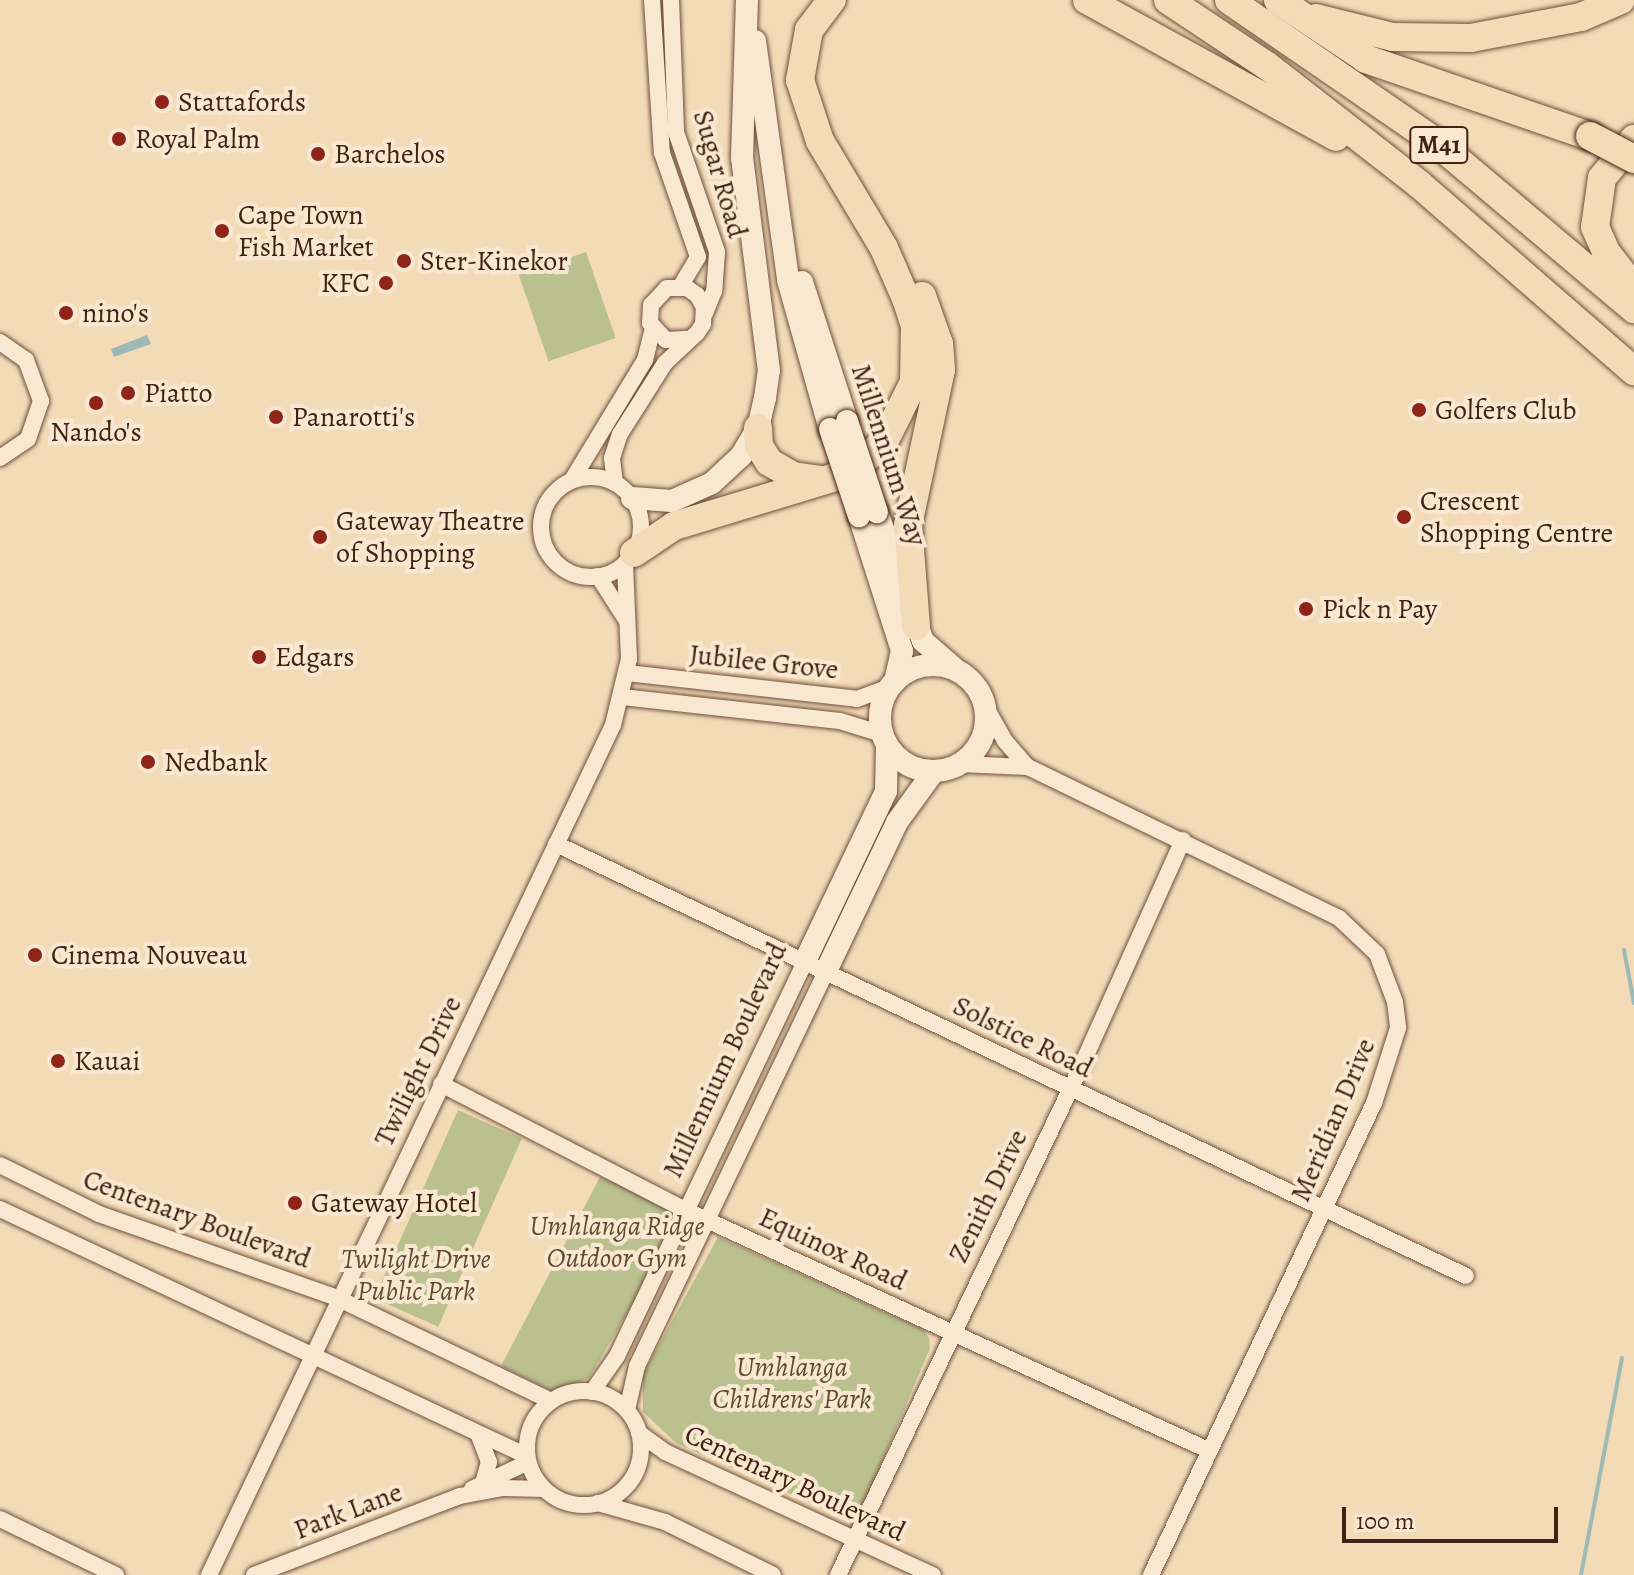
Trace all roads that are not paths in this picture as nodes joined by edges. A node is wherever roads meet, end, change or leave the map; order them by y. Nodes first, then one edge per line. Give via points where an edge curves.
1 (652, 0) edge
2 (671, 0) edge
3 (750, 0) edge
4 (832, 0) edge
5 (1087, 0) edge
6 (1168, 0) edge
7 (1229, 0) edge
8 (1621, 0) edge
9 (1286, 5) edge
10 (1634, 139) edge
11 (1634, 159) edge
12 (1420, 185) junction
13 (884, 248) junction
14 (680, 287) junction
15 (1634, 288) edge
16 (1634, 309) edge
17 (705, 313) junction
18 (653, 329) junction
19 (688, 339) junction
20 (0, 342) edge
21 (1604, 348) junction
22 (1634, 371) edge
23 (1634, 378) edge
24 (758, 428) junction
25 (0, 458) edge
26 (832, 478) junction
27 (572, 480) junction
28 (624, 491) junction
29 (868, 514) junction
30 (630, 558) junction
31 (598, 576) junction
32 (629, 626) junction
33 (916, 626) junction
34 (959, 672) junction
35 (627, 673) junction
36 (894, 684) junction
37 (622, 697) junction
38 (984, 704) junction
39 (884, 740) junction
40 (959, 764) junction
41 (1028, 767) junction
42 (934, 771) junction
43 (1183, 840) junction
44 (556, 844) junction
45 (806, 959) junction
46 (827, 969) junction
47 (441, 1084) junction
48 (1070, 1090) junction
49 (0, 1165) edge
50 (0, 1209) edge
51 (687, 1211) junction
52 (1323, 1211) junction
53 (707, 1220) junction
54 (1466, 1276) dead end
55 (337, 1298) junction
56 (951, 1332) junction
57 (313, 1355) junction
58 (592, 1392) junction
59 (551, 1401) junction
60 (627, 1410) junction
61 (639, 1433) junction
62 (479, 1436) junction
63 (1208, 1450) junction
64 (528, 1459) junction
65 (483, 1483) junction
66 (544, 1489) junction
67 (460, 1496) junction
68 (598, 1503) junction
69 (0, 1519) edge
70 (857, 1540) junction
71 (116, 1575) edge
72 (209, 1575) edge
73 (254, 1575) edge
74 (773, 1575) edge
75 (838, 1575) edge
76 (933, 1575) edge
77 (1151, 1575) edge

1 - 14 street, Sugar Road via 662,153 698,257
2 - 17 street, Sugar Road via 676,132 717,252 714,291
3 - 24 street via 742,158 769,371
3 - 29 street, Millennium Way, bridge via 784,241
4 - 13 highway via 809,30 800,80 820,141
5 - 12 highway
6 - 12 highway, M41 via 1266,65
7 - 16 highway, M41 via 1437,143
8 - 9 highway via 1581,17 1520,31 1424,39 1364,31
9 - 11 highway, bridge via 1366,59 1590,136
10 - 15 highway via 1602,178 1595,227 1606,252
12 - 21 highway, M41
13 - 26 highway via 915,326 914,382 884,442 860,464
13 - 33 highway via 928,305 939,344 938,395 908,525
14 - 17 street via 697,295
14 - 18 street via 667,288 653,299
17 - 19 street via 700,329
18 - 19 street via 671,342
18 - 27 street via 649,351 631,387
19 - 28 street via 665,363 616,441 612,458
20 - 25 street via 26,360 41,401 28,439
21 - 22 highway, M41
21 - 23 highway
24 - 26 highway via 761,451 775,467 804,479
24 - 28 street via 741,456 703,488 663,502
26 - 30 highway via 674,526
27 - 28 street via 594,477
27 - 31 street via 547,502 542,539 564,569
28 - 30 street via 641,524
29 - 33 street, Millennium Way
29 - 36 street, Millennium Way via 902,651
30 - 31 street
30 - 32 street, Twilight Drive
31 - 32 street
32 - 35 street, Twilight Drive
33 - 34 street, Millennium Way via 930,649
34 - 36 street via 930,666
34 - 38 street
35 - 36 street, Jubilee Grove via 857,699
35 - 37 street, Twilight Drive
36 - 39 street, Millennium Boulevard via 881,704
37 - 39 street, Jubilee Grove via 858,723
37 - 44 street, Twilight Drive
38 - 40 street via 981,740
38 - 41 street, Meridian Drive
39 - 42 street via 910,766
39 - 45 street, Millennium Boulevard via 886,791
40 - 41 street, Meridian Drive
40 - 42 street
41 - 43 street, Meridian Drive
42 - 46 street, Millennium Boulevard via 897,822
43 - 48 street, Zenith Drive
43 - 52 street, Meridian Drive via 1339,918 1361,934 1386,973 1398,1028 1391,1063
44 - 45 street, Solstice Road
44 - 47 street, Twilight Drive
45 - 46 street, Solstice Road
45 - 51 street, Millennium Boulevard
46 - 48 street, Solstice Road
46 - 53 street, Millennium Boulevard
47 - 51 street, Equinox Road
47 - 55 street, Twilight Drive
48 - 52 street, Solstice Road
48 - 56 street, Zenith Drive
49 - 55 street, Centenary Boulevard via 99,1214
50 - 57 street
51 - 53 street, Equinox Road
51 - 58 street, Millennium Boulevard via 617,1356
52 - 54 street, Solstice Road
52 - 63 street, Meridian Drive
53 - 56 street, Equinox Road
53 - 60 street, Millennium Boulevard via 637,1366
55 - 57 street, Twilight Drive
55 - 59 street, Centenary Boulevard
56 - 63 street, Equinox Road
56 - 70 street, Zenith Drive
57 - 62 street
57 - 72 street, Twilight Drive
58 - 59 street
58 - 60 street
59 - 64 street via 531,1426
60 - 61 street
61 - 68 street via 637,1468 628,1484
61 - 70 street, Centenary Boulevard via 665,1452
62 - 64 street
62 - 65 street via 489,1462
63 - 77 street, Meridian Drive
64 - 65 street, Park Lane
64 - 66 street
65 - 67 street, Park Lane
66 - 67 street, Park Lane via 503,1488
66 - 68 street via 560,1500
67 - 73 street, Park Lane
68 - 74 street via 665,1522
69 - 71 street
70 - 75 street, Zenith Drive
70 - 76 street, Centenary Boulevard

